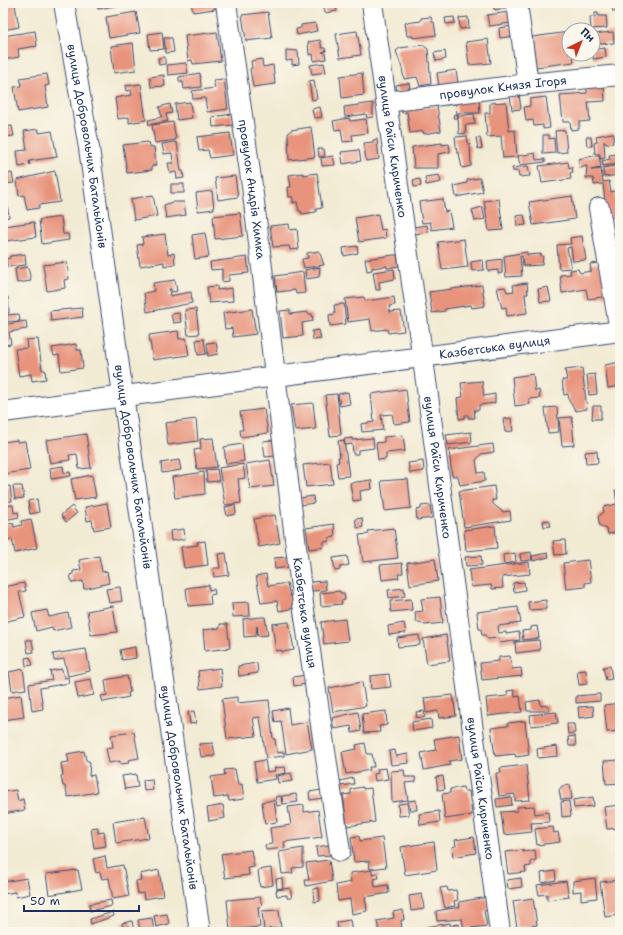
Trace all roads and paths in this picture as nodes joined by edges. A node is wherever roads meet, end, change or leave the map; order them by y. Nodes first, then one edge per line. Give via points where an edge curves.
1 (64, 3) edge
2 (226, 3) edge
3 (372, 3) edge
4 (517, 3) edge
5 (620, 75) edge
6 (528, 84) junction
7 (386, 102) junction
8 (600, 208) dead end
9 (620, 331) edge
10 (423, 356) junction
11 (275, 375) junction
12 (123, 395) junction
13 (3, 412) edge
14 (340, 851) dead end
15 (200, 932) edge
16 (500, 932) edge

1 - 12 street, вулиця Добровольчих Батальйонів via 89,148
2 - 11 street, провулок Андрія Химка
3 - 7 street, вулиця Раїси Кириченко
4 - 6 street
5 - 6 street, провулок Князя Ігоря
6 - 7 street, провулок Князя Ігоря
7 - 10 street, вулиця Раїси Кириченко
8 - 9 street
9 - 10 street, Казбетська вулиця
10 - 11 street, Казбетська вулиця
10 - 16 street, вулиця Раїси Кириченко
11 - 12 street, Казбетська вулиця
11 - 14 street, Казбетська вулиця via 303,604
12 - 13 street, Казбетська вулиця
12 - 15 street, вулиця Добровольчих Батальйонів

